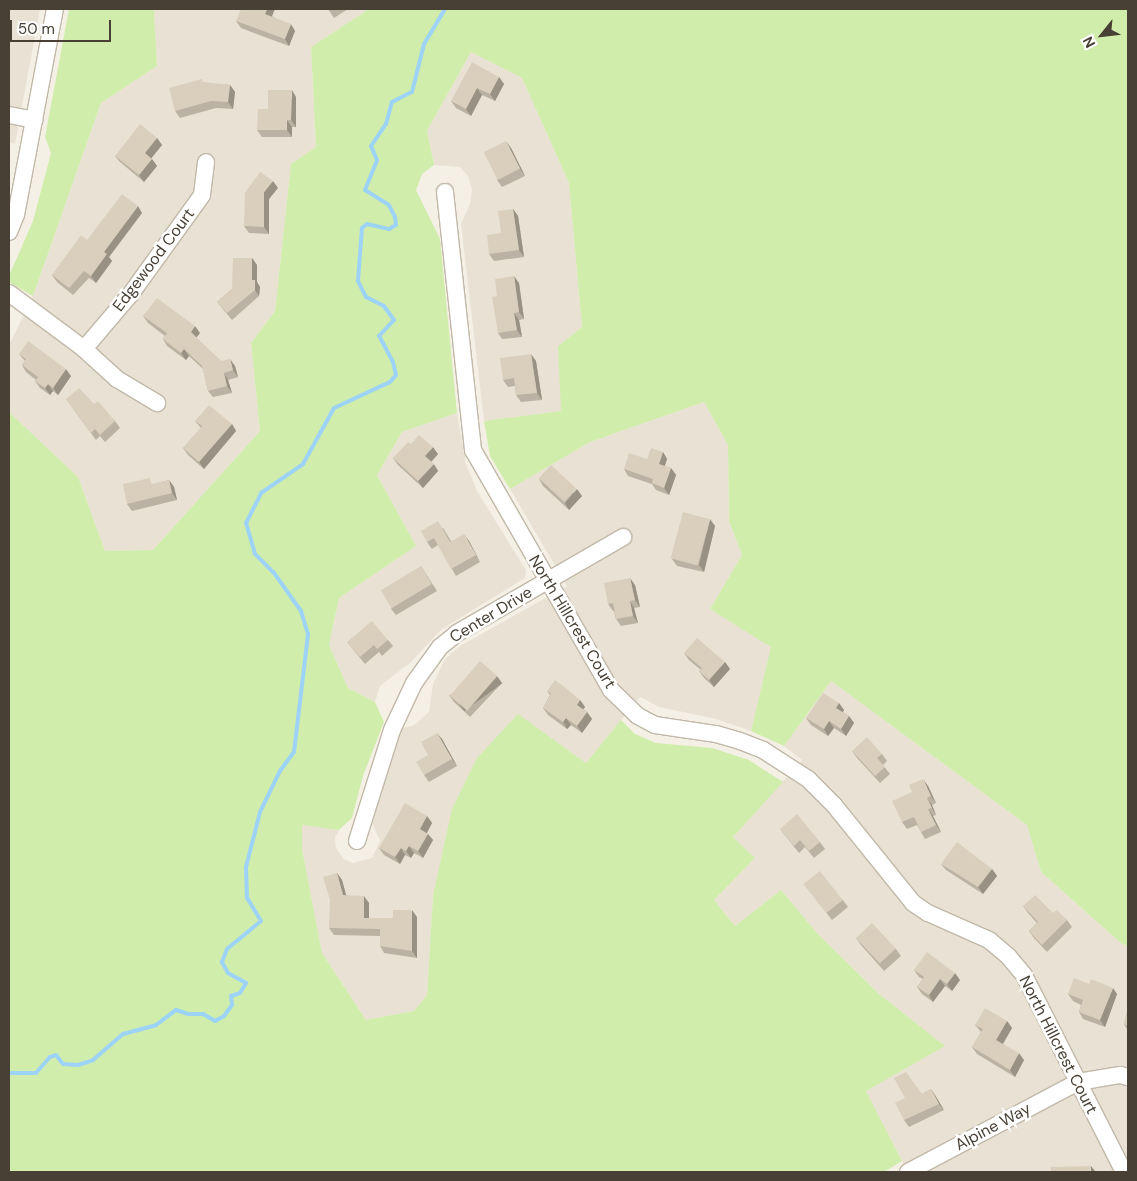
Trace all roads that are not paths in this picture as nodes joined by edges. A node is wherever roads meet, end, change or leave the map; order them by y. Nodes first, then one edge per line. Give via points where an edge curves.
1 (56, 9) edge
2 (9, 114) edge
3 (35, 120) junction
4 (206, 162) dead end
5 (445, 192) dead end
6 (9, 232) edge
7 (9, 293) edge
8 (84, 349) junction
9 (158, 403) dead end
10 (623, 537) dead end
11 (547, 581) junction
12 (357, 841) dead end
13 (1128, 1077) edge
14 (1078, 1082) junction
15 (908, 1172) edge
16 (1124, 1172) edge

1 - 3 street
2 - 3 street
3 - 6 street via 16,215
4 - 8 street, Edgewood Court via 202,195 130,295
5 - 11 street, North Hillcrest Court via 473,450
7 - 8 street
8 - 9 street via 117,379
10 - 11 street, Center Drive
11 - 12 street, Center Drive via 457,633 440,647 405,700 392,730
11 - 14 street, North Hillcrest Court via 611,690 638,716 655,725 716,734 763,750 781,761 808,779 834,805 913,903 928,914 989,940 1008,956 1024,975
13 - 14 street, Alpine Way via 1120,1075
14 - 15 street, Alpine Way
14 - 16 street, North Hillcrest Court

